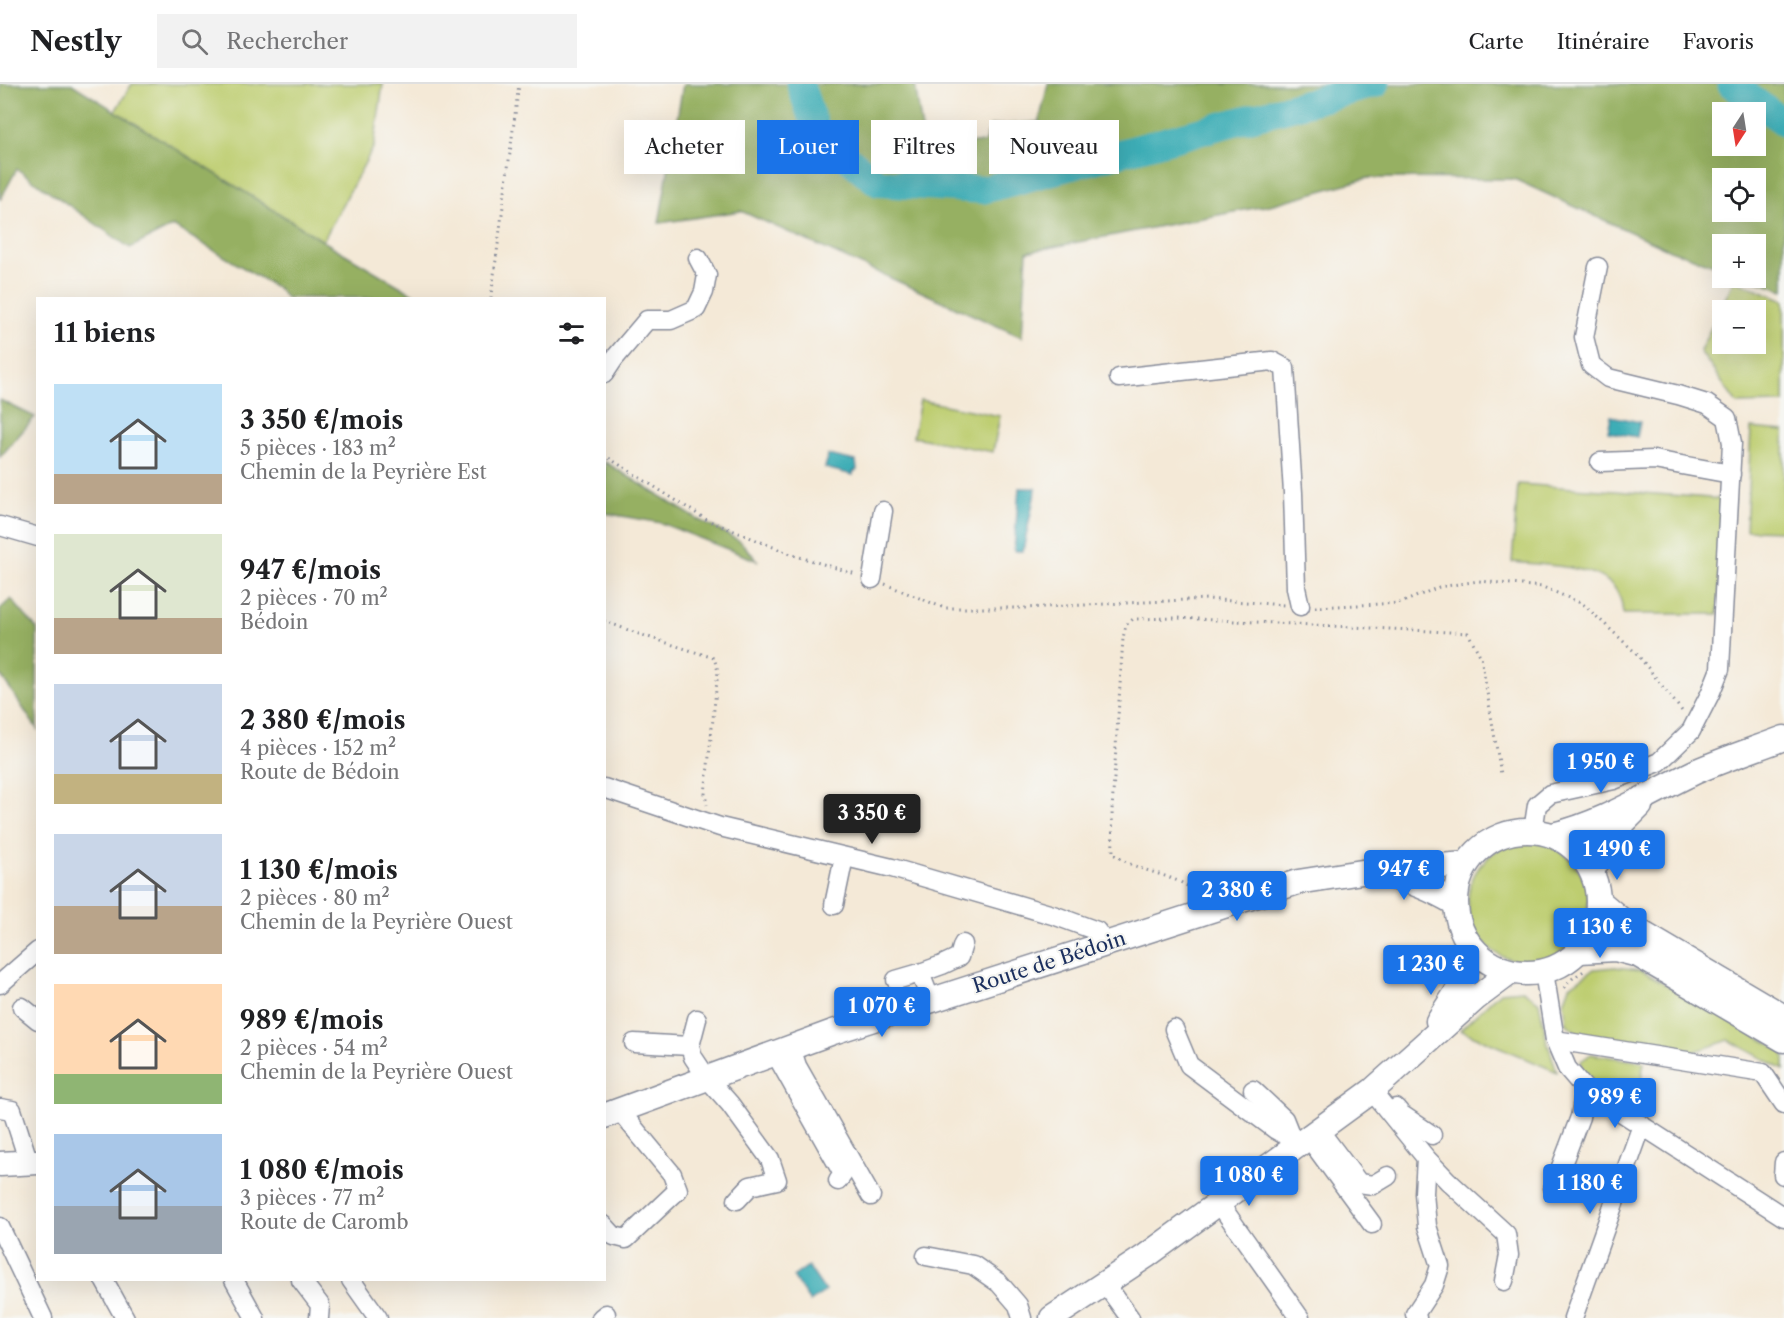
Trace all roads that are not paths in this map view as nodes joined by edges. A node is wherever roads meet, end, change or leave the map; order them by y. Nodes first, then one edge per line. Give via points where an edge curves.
1 (698, 258) dead end
2 (1598, 267) dead end
3 (606, 371) edge
4 (1119, 378) dead end
5 (1600, 462) dead end
6 (1731, 474) junction
7 (883, 511) dead end
8 (0, 526) edge
9 (36, 536) edge
10 (872, 579) road end
11 (1300, 606) road end
12 (1784, 738) edge
13 (606, 789) edge
14 (1661, 789) junction
15 (1543, 833) junction
16 (844, 857) junction
17 (1466, 864) junction
18 (1592, 871) junction
19 (1362, 872) junction
20 (1599, 901) junction
21 (1455, 903) junction
22 (834, 906) dead end
23 (963, 944) dead end
24 (1106, 944) junction
25 (1473, 949) junction
26 (36, 953) edge
27 (1583, 960) junction
28 (1511, 972) junction
29 (1544, 972) junction
30 (920, 973) junction
31 (896, 980) dead end
32 (0, 984) edge
33 (931, 1001) junction
34 (22, 1007) dead end
35 (1784, 1017) edge
36 (36, 1018) edge
37 (697, 1019) dead end
38 (1174, 1029) dead end
39 (1555, 1040) junction
40 (1784, 1040) edge
41 (634, 1043) dead end
42 (690, 1046) junction
43 (783, 1050) junction
44 (1413, 1054) junction
45 (707, 1078) junction
46 (1377, 1087) junction
47 (1585, 1089) junction
48 (1253, 1090) dead end
49 (1784, 1104) edge
50 (0, 1108) edge
51 (611, 1113) edge
52 (1642, 1125) junction
53 (1432, 1136) dead end
54 (1305, 1138) junction
55 (1426, 1158) junction
56 (35, 1163) edge
57 (0, 1164) edge
58 (1388, 1176) dead end
59 (838, 1181) dead end
60 (1552, 1188) dead end
61 (871, 1196) dead end
62 (738, 1200) dead end
63 (1219, 1203) junction
64 (1784, 1217) edge
65 (1372, 1224) dead end
66 (606, 1227) edge
67 (2, 1238) edge
68 (926, 1256) dead end
69 (105, 1281) edge
70 (235, 1281) edge
71 (302, 1281) edge
72 (352, 1281) edge
73 (1504, 1281) dead end
74 (1104, 1282) junction
75 (43, 1318) edge
76 (125, 1318) edge
77 (255, 1318) edge
78 (319, 1318) edge
79 (378, 1318) edge
80 (1022, 1318) edge
81 (1052, 1318) edge
82 (1130, 1318) edge
83 (1300, 1318) edge
84 (1417, 1318) edge
85 (1573, 1318) edge

1 - 3 street via 707,275 696,309 671,320 647,320
2 - 6 street via 1584,337 1591,365 1608,378 1707,404 1727,418 1732,443
4 - 11 street via 1272,361 1285,368
5 - 6 street via 1654,460
6 - 15 street via 1720,669 1691,731 1659,762 1614,780 1550,794 1537,805
7 - 10 street
8 - 9 street
12 - 14 main road
13 - 16 street via 720,827
14 - 15 main road via 1570,831
14 - 18 main road via 1612,834
15 - 17 main road via 1513,832 1495,838
15 - 18 main road via 1576,850
16 - 22 street
16 - 24 street via 1086,926 1097,931
17 - 19 main road
17 - 21 main road
18 - 20 main road
19 - 21 main road via 1404,879
19 - 24 main road, Route de Bédoin via 1298,882
20 - 27 main road
20 - 35 main road via 1625,923
21 - 25 main road via 1460,928
23 - 30 street via 959,957
24 - 33 main road, Route de Bédoin
25 - 28 main road via 1490,964
25 - 44 main road via 1460,987
26 - 32 street
27 - 29 main road
27 - 40 main road via 1615,949 1638,955
28 - 29 main road
28 - 44 main road
29 - 39 street
30 - 31 street
30 - 33 street
33 - 43 main road, Route de Bédoin
34 - 36 street
37 - 42 street
38 - 54 street via 1188,1065 1276,1130
39 - 47 street via 1567,1068
39 - 49 street via 1763,1073
41 - 42 street
42 - 45 street
43 - 45 main road, Route de Bédoin
43 - 59 street via 843,1174
43 - 61 street via 797,1066
44 - 46 main road
45 - 51 main road, Route de Bédoin
45 - 62 street via 770,1159 777,1180 750,1186
46 - 53 street via 1401,1114
46 - 54 main road
46 - 55 street
47 - 52 street
47 - 60 street via 1580,1117
48 - 54 street
50 - 56 street via 12,1110
51 - 66 street via 672,1174 678,1190 626,1239 614,1236
52 - 64 street
52 - 85 street
54 - 58 street via 1359,1183 1373,1185
54 - 63 main road
54 - 65 street
55 - 73 street via 1506,1234 1509,1255
55 - 84 street via 1427,1226 1440,1266 1434,1285 1415,1314
56 - 57 main road
63 - 74 main road
63 - 83 street
67 - 75 street
68 - 80 street via 973,1265 999,1283 1018,1305
69 - 76 street
70 - 77 street
71 - 78 street via 320,1305
72 - 79 street
74 - 81 main road
74 - 82 street

